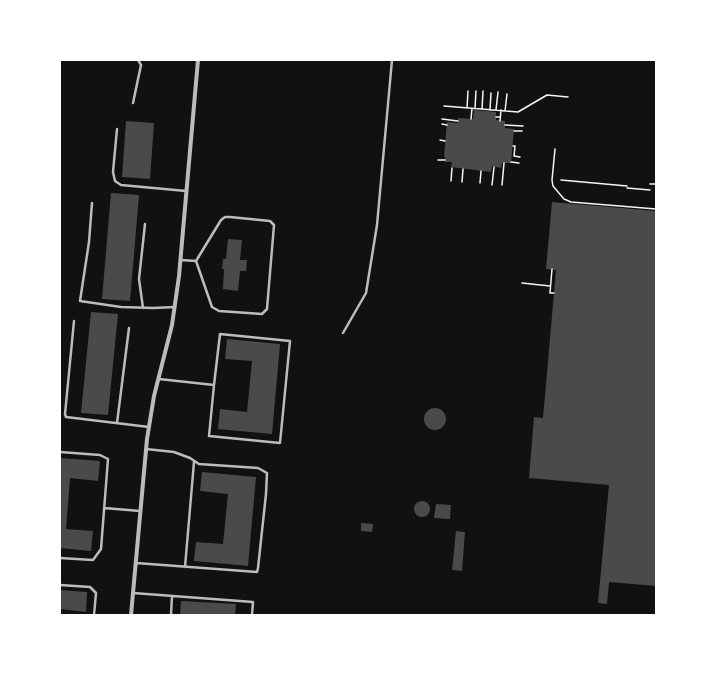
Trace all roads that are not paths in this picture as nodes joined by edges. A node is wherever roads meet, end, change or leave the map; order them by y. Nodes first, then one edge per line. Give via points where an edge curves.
1 (138, 60) edge
2 (198, 60) edge
3 (392, 60) edge
4 (133, 103) dead end
5 (117, 129) dead end
6 (187, 191) junction
7 (92, 203) dead end
8 (145, 224) dead end
9 (181, 260) junction
10 (196, 261) junction
11 (175, 307) junction
12 (143, 308) junction
13 (74, 321) dead end
14 (129, 328) dead end
15 (343, 333) dead end
16 (159, 379) junction
17 (214, 385) junction
18 (117, 423) junction
19 (149, 427) junction
20 (146, 449) junction
21 (60, 452) edge
22 (194, 462) junction
23 (104, 508) junction
24 (140, 512) junction
25 (60, 558) edge
26 (136, 563) junction
27 (185, 567) junction
28 (60, 585) edge
29 (133, 593) junction
30 (172, 596) junction
31 (94, 615) edge
32 (131, 615) edge
33 (171, 615) edge
34 (252, 615) edge

1 - 4 lane via 141,64
2 - 6 street
3 - 15 lane via 377,225 366,293
5 - 6 lane via 113,172 115,181 121,185
6 - 9 street
7 - 12 lane via 80,301
8 - 12 lane via 139,278
9 - 10 lane
9 - 11 street
10 - 10 lane via 221,220 225,218 270,221 274,225 266,309 262,314 219,311 212,307
11 - 12 lane
11 - 16 street
13 - 18 lane via 66,417
14 - 18 lane
16 - 17 lane
16 - 19 street
17 - 17 lane via 220,334 290,341 280,443 209,436
18 - 19 lane
19 - 20 street
20 - 22 lane via 174,452
20 - 24 street
21 - 23 lane via 108,459
22 - 27 lane
22 - 27 lane via 258,468 266,473 266,494 257,572
23 - 24 lane
23 - 25 lane via 101,549 94,560
24 - 26 street
26 - 27 lane
26 - 29 street
28 - 31 lane via 90,587 96,593
29 - 30 lane
29 - 32 street
30 - 33 lane
30 - 34 lane via 253,602

